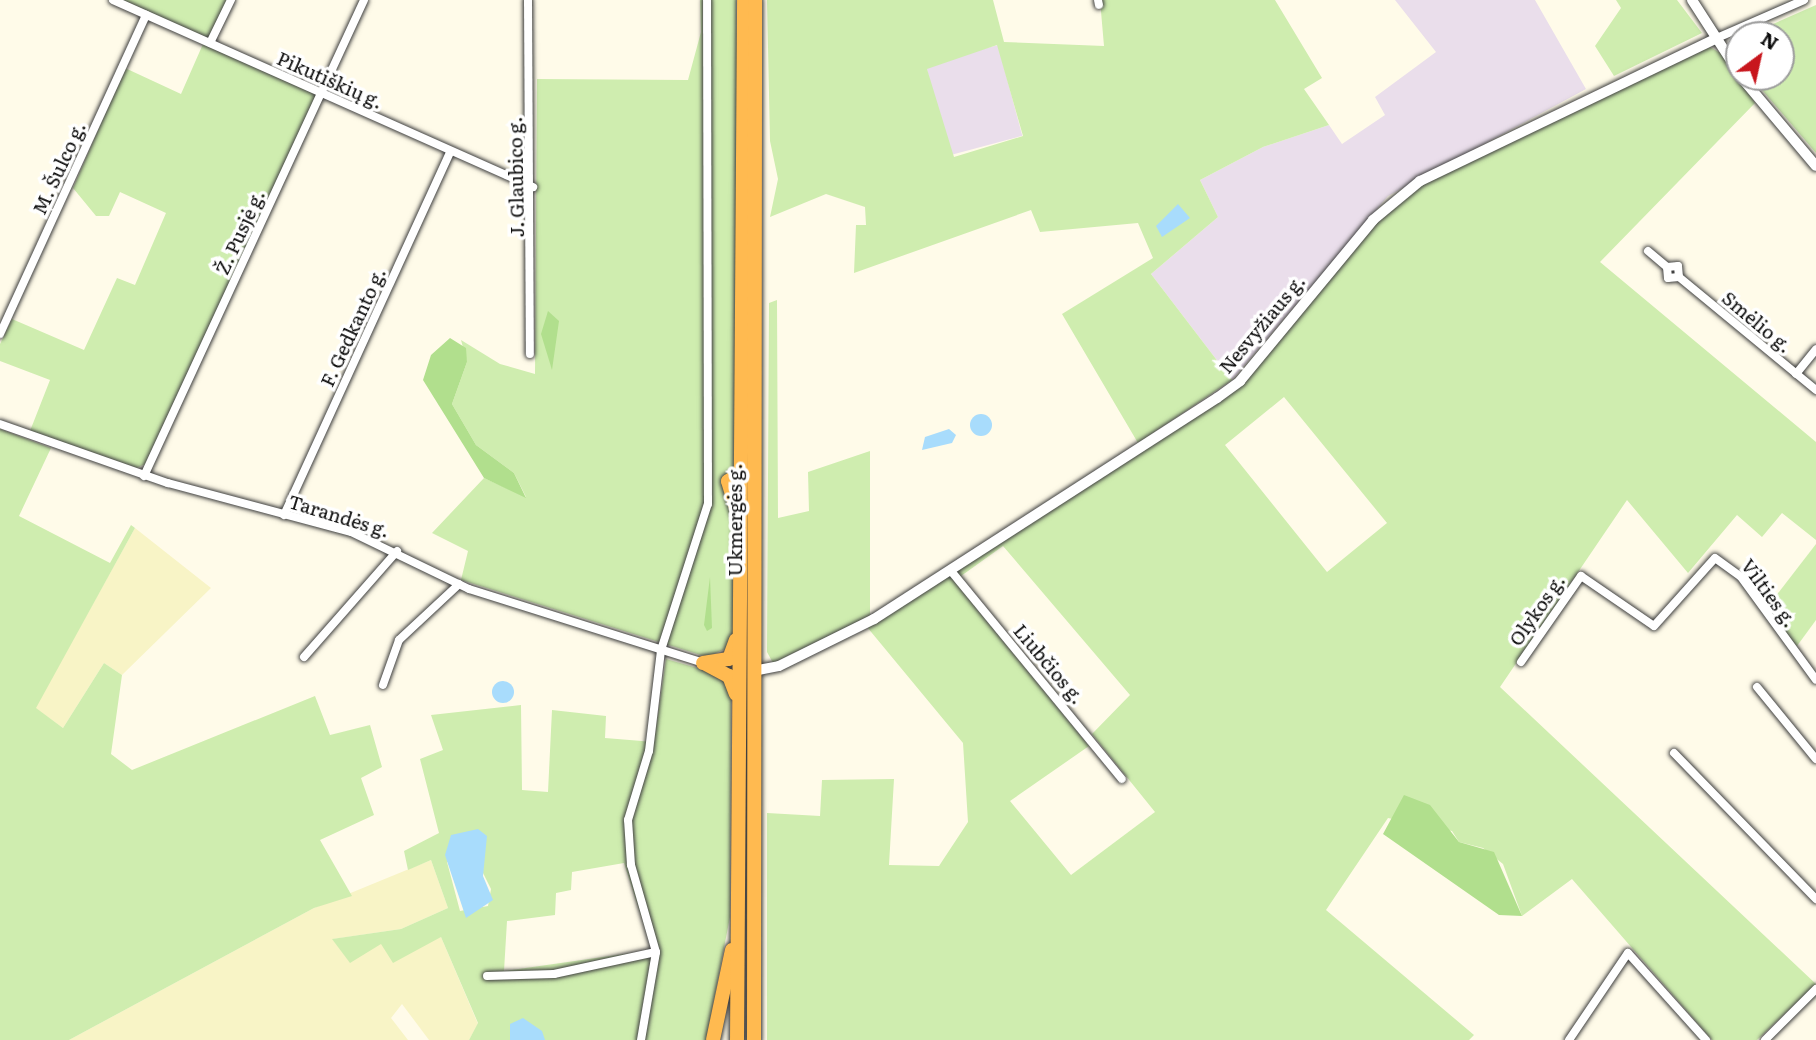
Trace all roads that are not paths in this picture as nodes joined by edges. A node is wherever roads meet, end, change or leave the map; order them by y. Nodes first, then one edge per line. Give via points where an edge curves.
1 (113, 0) edge
2 (231, 0) edge
3 (364, 0) edge
4 (528, 0) edge
5 (707, 0) edge
6 (744, 0) edge
7 (755, 0) edge
8 (1692, 0) edge
9 (1804, 0) edge
10 (146, 15) junction
11 (1717, 38) junction
12 (210, 43) junction
13 (1725, 51) edge
14 (1753, 91) edge
15 (322, 93) junction
16 (450, 152) junction
17 (1816, 166) edge
18 (533, 187) junction
19 (1648, 251) dead end
20 (0, 334) edge
21 (1816, 349) edge
22 (530, 354) dead end
23 (1796, 374) junction
24 (1816, 390) edge
25 (0, 424) edge
26 (742, 473) junction
27 (144, 476) junction
28 (755, 511) junction
29 (284, 515) junction
30 (397, 551) junction
31 (951, 571) junction
32 (459, 584) junction
33 (741, 616) junction
34 (1646, 624) joint
35 (661, 650) junction
36 (304, 657) dead end
37 (1521, 662) dead end
38 (703, 663) junction
39 (753, 671) junction
40 (1816, 680) edge
41 (383, 685) dead end
42 (1757, 687) dead end
43 (740, 713) junction
44 (1674, 754) dead end
45 (1816, 759) edge
46 (1122, 779) dead end
47 (1816, 899) edge
48 (739, 918) junction
49 (656, 952) junction
50 (487, 976) dead end
51 (1816, 989) edge
52 (641, 1040) edge
53 (713, 1040) edge
54 (737, 1040) edge
55 (753, 1040) edge
56 (1569, 1040) edge
57 (1706, 1040) edge
58 (1765, 1040) edge

1 - 10 street, Pikutiškių g.
2 - 12 street
3 - 15 street, Ž. Pusjė g.
4 - 18 street, J. Glaubico g.
5 - 35 street via 708,504
6 - 26 highway, Ukmergės g.
7 - 28 highway, Ukmergės g.
8 - 11 street
9 - 11 street
10 - 12 street, Pikutiškių g.
10 - 20 street, M. Šulco g.
11 - 13 street
11 - 31 street, Nesvyžiaus g. via 1564,107 1403,192 1356,238 1240,381
12 - 15 street, Pikutiškių g.
14 - 17 street
15 - 16 street, Pikutiškių g.
15 - 27 street, Ž. Pusjė g.
16 - 18 street, Pikutiškių g.
16 - 29 street, F. Gedkanto g.
18 - 22 street, J. Glaubico g.
19 - 23 street, Smėlio g. via 1668,267 1668,278 1679,277
21 - 23 street
23 - 24 street, Smėlio g.
25 - 27 street, Tarandės g.
26 - 28 highway
26 - 33 highway, Ukmergės g. via 728,481 742,526
27 - 29 street, Tarandės g.
28 - 39 highway, Ukmergės g.
29 - 30 street, Tarandės g.
30 - 32 street, Tarandės g.
30 - 36 street
31 - 39 street, Nesvyžiaus g. via 844,634 779,666
31 - 46 street, Liubčios g.
32 - 35 street, Tarandės g.
32 - 41 street via 399,640
33 - 38 highway via 731,656
33 - 43 highway, Ukmergės g.
34 - 37 street, Olykos g. via 1584,575
34 - 40 street, Vilties g. via 1660,624 1707,564 1722,559
35 - 38 street, Tarandės g.
35 - 49 street via 649,751 628,820 631,865
38 - 43 highway via 729,676
39 - 55 highway, Ukmergės g.
42 - 45 street
43 - 48 highway, Ukmergės g.
44 - 47 street
48 - 53 highway
48 - 54 highway
49 - 50 street via 554,974
49 - 52 street
51 - 58 street
56 - 57 street via 1628,953

